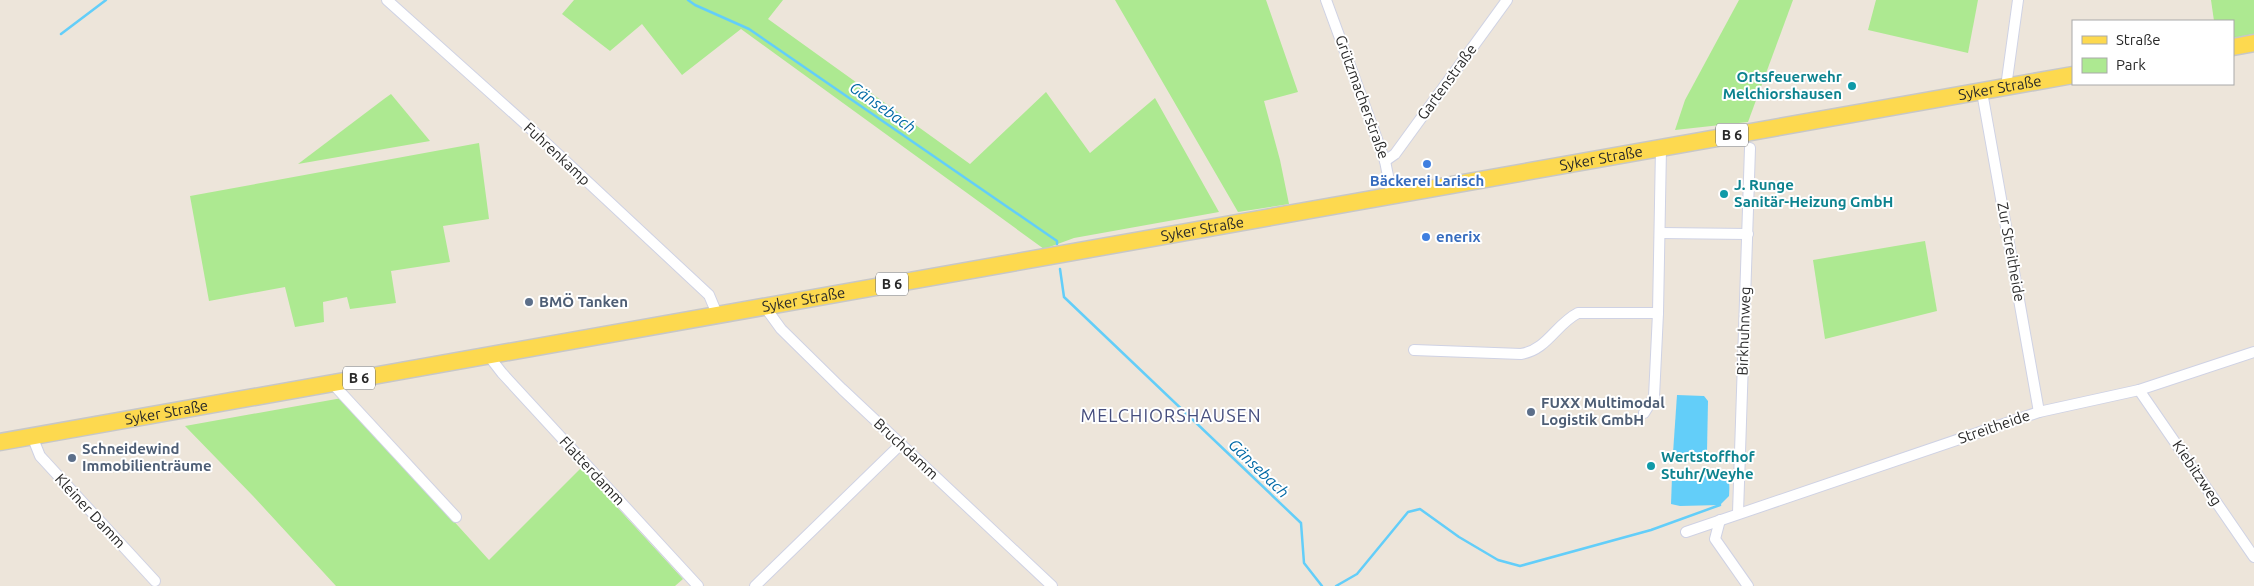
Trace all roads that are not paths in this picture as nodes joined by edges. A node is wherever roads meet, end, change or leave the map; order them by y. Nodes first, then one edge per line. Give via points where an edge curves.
1 (388, 0) edge
2 (1326, 0) edge
3 (1507, 0) edge
4 (2018, 0) edge
5 (2254, 43) edge
6 (2234, 47) edge
7 (2072, 75) edge
8 (2006, 87) junction
9 (1982, 92) junction
10 (1660, 148) junction
11 (1750, 148) dead end
12 (1385, 161) junction
13 (1392, 196) junction
14 (1660, 233) junction
15 (1748, 234) junction
16 (765, 306) junction
17 (1658, 313) junction
18 (717, 314) junction
19 (1414, 350) dead end
20 (2254, 352) edge
21 (488, 355) junction
22 (332, 383) junction
23 (2139, 390) junction
24 (2039, 412) junction
25 (1644, 413) dead end
26 (32, 436) junction
27 (0, 442) edge
28 (901, 444) junction
29 (1738, 513) junction
30 (456, 517) dead end
31 (1720, 520) junction
32 (1686, 532) dead end
33 (2254, 557) edge
34 (155, 581) dead end
35 (698, 586) edge
36 (755, 586) edge
37 (1052, 586) edge
38 (1748, 586) edge

1 - 18 street, Fuhrenkamp via 703,289
2 - 12 street, Grützmacherstraße
3 - 12 street, Gartenstraße via 1395,154
4 - 8 street
5 - 6 main road
7 - 8 main road, Syker Straße / B 6
8 - 9 main road, Syker Straße / B 6
9 - 10 main road, Syker Straße / B 6
9 - 24 street, Zur Streitheide
10 - 13 main road, Syker Straße / B 6
10 - 14 street
11 - 15 street, Birkhuhnweg
12 - 13 street, Grützmacherstraße
13 - 16 main road, Syker Straße / B 6
14 - 15 street
14 - 17 street
15 - 29 street, Birkhuhnweg
16 - 18 main road, Syker Straße / B 6
16 - 28 street, Bruchdamm via 781,329
17 - 19 street via 1578,313 1542,346 1521,354
17 - 25 street via 1654,397
18 - 21 main road, Syker Straße / B 6
20 - 23 street, Streitheide
21 - 22 main road, Syker Straße / B 6
21 - 35 street, Flatterdamm
22 - 26 main road, Syker Straße / B 6
22 - 30 street
23 - 24 street, Streitheide
23 - 33 street, Kiebitzweg
24 - 29 street, Streitheide
26 - 27 main road, Syker Straße / B 6
26 - 34 street, Kleiner Damm via 40,456
28 - 36 street
28 - 37 street, Bruchdamm
29 - 31 street, Streitheide
31 - 32 street, Streitheide
31 - 38 street via 1715,539

